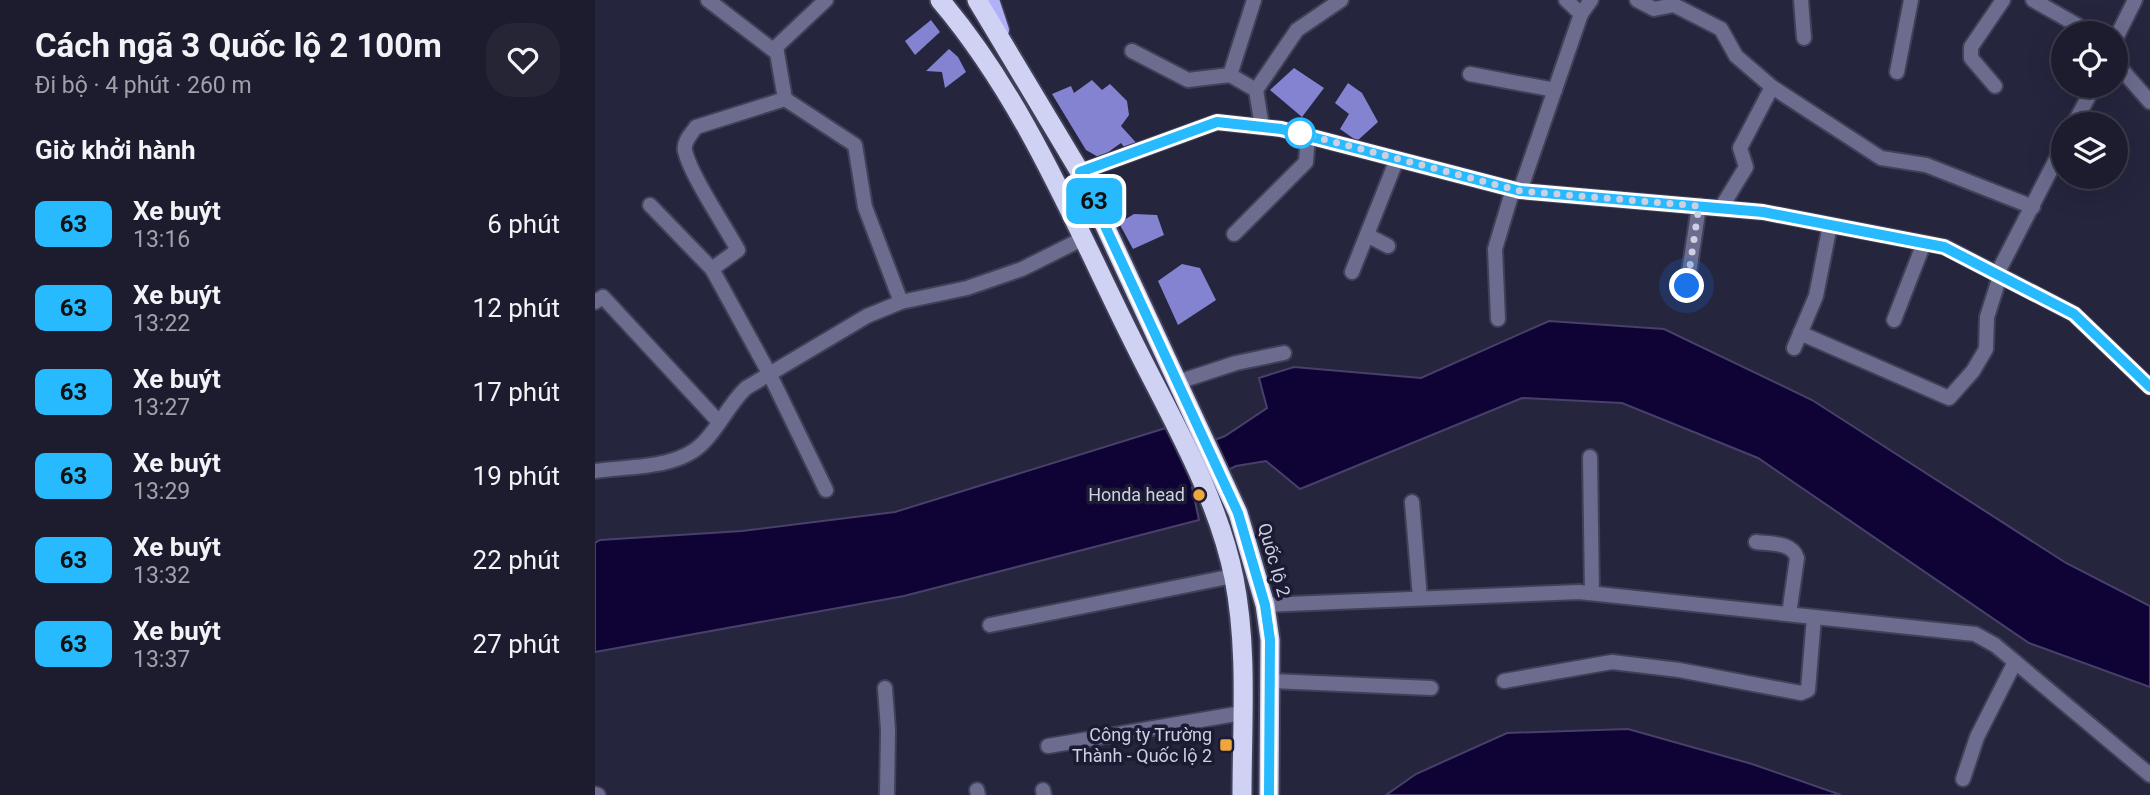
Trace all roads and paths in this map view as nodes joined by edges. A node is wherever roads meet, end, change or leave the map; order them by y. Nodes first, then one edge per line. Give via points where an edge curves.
1 (708, 0) edge
2 (826, 0) edge
3 (940, 0) edge
4 (977, 0) edge
5 (990, 0) edge
6 (1254, 0) edge
7 (1341, 0) edge
8 (1566, 0) edge
9 (1591, 0) edge
10 (1637, 0) edge
11 (1801, 0) edge
12 (1912, 0) edge
13 (2003, 0) edge
14 (2033, 0) edge
15 (2135, 0) edge
16 (1581, 14) junction
17 (2070, 21) edge
18 (2124, 21) edge
19 (1804, 38) dead end
20 (1132, 51) dead end
21 (777, 53) junction
22 (1010, 56) junction
23 (1897, 72) dead end
24 (1470, 74) dead end
25 (1230, 75) junction
26 (2128, 77) edge
27 (1994, 86) dead end
28 (1772, 88) junction
29 (1256, 90) junction
30 (1555, 90) junction
31 (785, 99) junction
32 (2150, 102) edge
33 (1262, 127) junction
34 (1308, 135) junction
35 (1397, 159) junction
36 (2051, 170) edge
37 (1080, 172) junction
38 (1517, 190) junction
39 (650, 205) dead end
40 (1699, 206) junction
41 (2033, 207) junction
42 (1721, 208) junction
43 (1830, 225) junction
44 (1234, 234) dead end
45 (1367, 234) junction
46 (1082, 239) junction
47 (1924, 243) junction
48 (1388, 246) dead end
49 (712, 269) junction
50 (1352, 272) dead end
51 (1998, 275) junction
52 (1687, 286) dead end
53 (595, 302) edge
54 (901, 302) junction
55 (1498, 319) dead end
56 (1894, 320) dead end
57 (1800, 333) junction
58 (1794, 348) dead end
59 (1284, 353) dead end
60 (769, 373) junction
61 (2148, 377) edge
62 (1180, 387) junction
63 (718, 421) junction
64 (1590, 457) dead end
65 (595, 471) edge
66 (826, 490) dead end
67 (1412, 502) dead end
68 (1756, 542) dead end
69 (1233, 576) junction
70 (1592, 593) junction
71 (1420, 597) junction
72 (1265, 605) junction
73 (1789, 614) junction
74 (1814, 617) junction
75 (990, 625) dead end
76 (2015, 662) junction
77 (1272, 681) junction
78 (1504, 681) dead end
79 (885, 688) dead end
80 (1431, 688) dead end
81 (1242, 713) junction
82 (1048, 746) dead end
83 (2150, 775) edge
84 (1962, 779) dead end
85 (887, 795) edge
86 (1242, 795) edge
87 (1269, 795) edge

1 - 21 street
2 - 21 street via 776,47
3 - 46 highway via 1002,82
4 - 22 highway, Quốc lộ 2
5 - 22 main road
6 - 25 street
7 - 29 street via 1297,30
8 - 16 street
9 - 16 street
10 - 28 street via 1654,9 1674,5 1721,29 1736,55
11 - 19 street
12 - 23 street
13 - 27 street via 1972,47 1971,58
14 - 17 street
15 - 18 street
16 - 30 street
20 - 25 street via 1188,80
21 - 31 street
22 - 37 highway, Quốc lộ 2
24 - 30 street
25 - 29 street
26 - 32 street
28 - 41 street via 1881,158 1926,165
28 - 42 street via 1740,148 1746,167
29 - 33 street
30 - 38 street
31 - 49 street via 697,127 687,139 684,149 695,174 738,250
31 - 54 street via 855,145 866,207
33 - 34 street
33 - 37 street via 1217,122
34 - 35 street
34 - 44 street via 1306,162
35 - 38 street
35 - 45 street
36 - 41 street
37 - 62 highway, Quốc lộ 2
38 - 40 street
38 - 55 street via 1495,249
39 - 49 street
40 - 42 street
40 - 52 street
41 - 51 street
42 - 43 street
43 - 47 street
43 - 57 street via 1816,296
45 - 48 street
45 - 50 street
46 - 54 street via 1022,269 967,288
46 - 69 highway via 1196,469
47 - 51 street via 1944,247
47 - 56 street
49 - 60 street
51 - 57 street via 1987,317 1986,349 1949,398
51 - 61 street via 2074,314
53 - 63 street via 603,297
54 - 60 street via 867,316
57 - 58 street
59 - 62 street via 1236,363
60 - 63 street via 735,398
60 - 66 street
62 - 72 highway, Quốc lộ 2 via 1238,513
63 - 65 street via 705,441 683,458
64 - 70 street
67 - 71 street
68 - 73 street via 1788,547 1796,553
69 - 75 street
69 - 81 highway via 1241,625
70 - 71 street
70 - 73 street
71 - 72 street
72 - 77 highway, Quốc lộ 2
73 - 74 street
74 - 76 street via 1975,634
74 - 78 street via 1808,690 1801,693 1612,662
76 - 83 street
76 - 84 street
77 - 80 street
77 - 87 highway, Quốc lộ 2
79 - 85 street
81 - 82 street
81 - 86 highway

